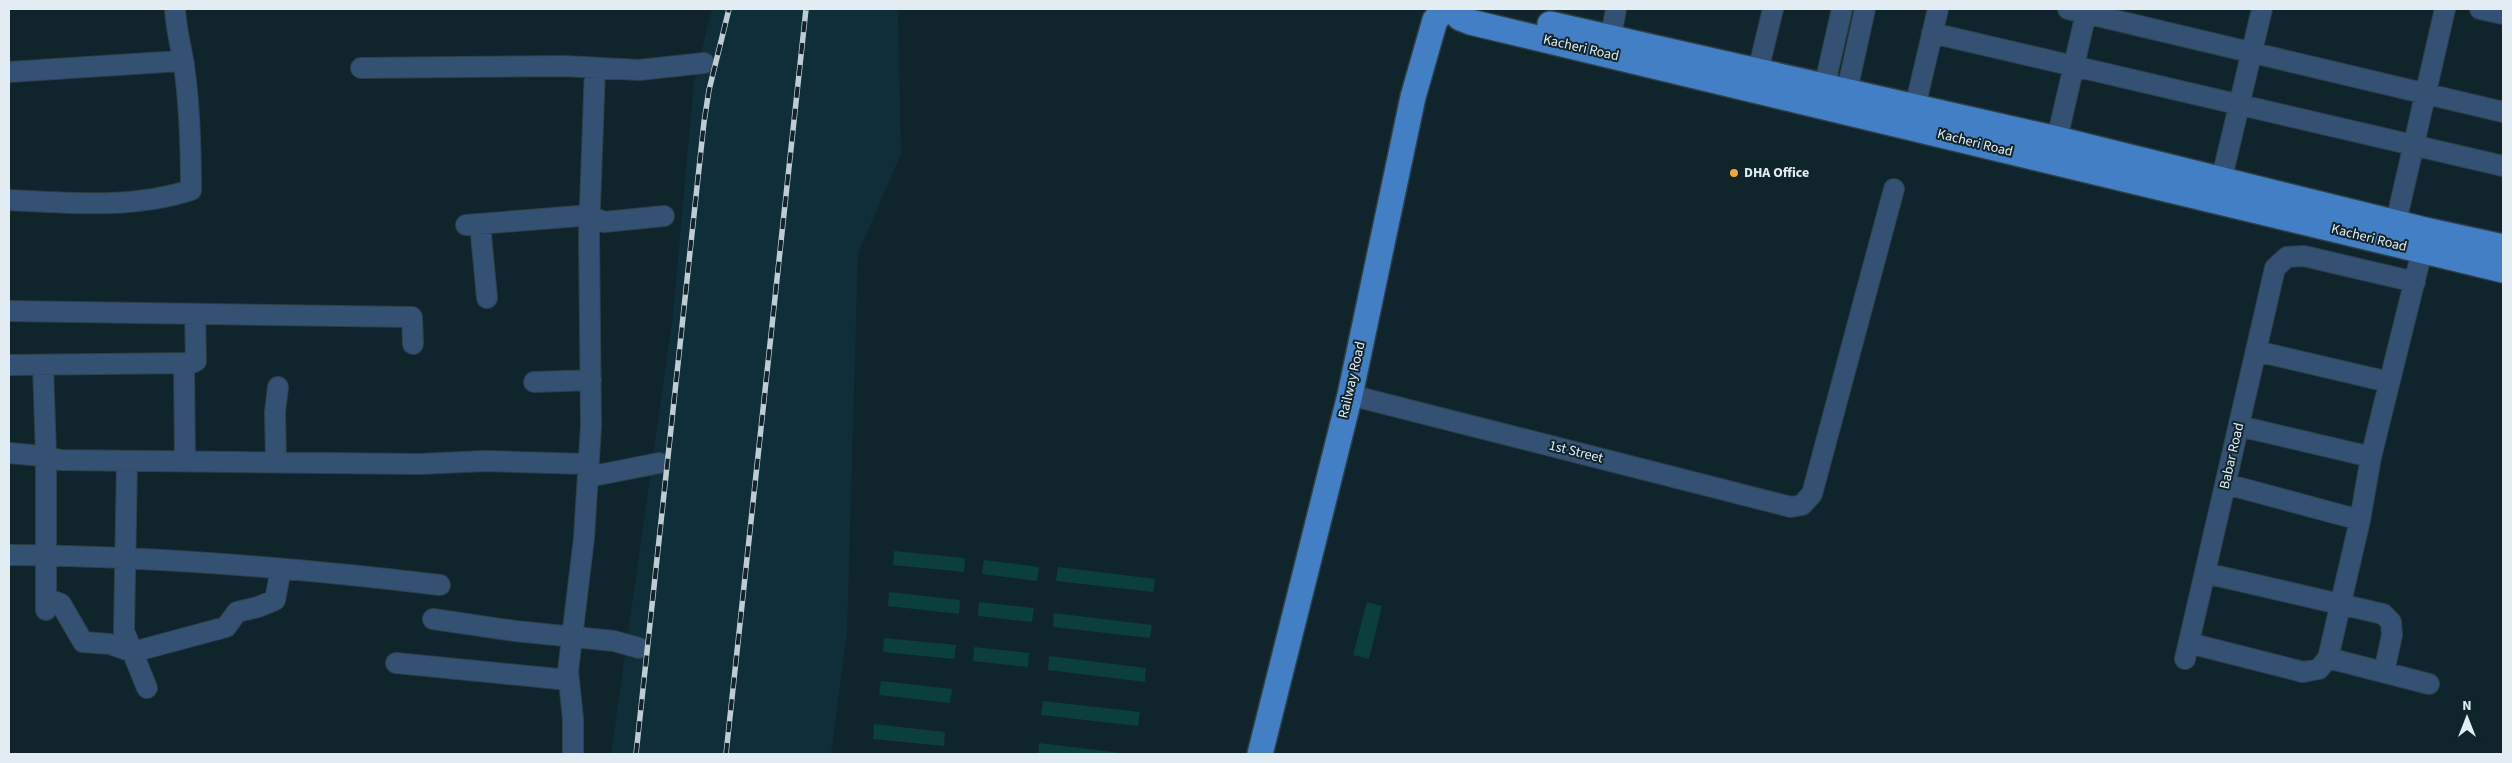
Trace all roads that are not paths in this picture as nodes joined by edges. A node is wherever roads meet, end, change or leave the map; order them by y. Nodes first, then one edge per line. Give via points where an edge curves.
1 (176, 9) edge
2 (1446, 9) edge
3 (1451, 9) edge
4 (1474, 9) edge
5 (1616, 9) edge
6 (1773, 9) edge
7 (1842, 9) edge
8 (1865, 9) edge
9 (1938, 9) edge
10 (2262, 9) edge
11 (2445, 9) edge
12 (2480, 9) edge
13 (2080, 10) edge
14 (2503, 14) edge
15 (1932, 33) junction
16 (1611, 36) junction
17 (2252, 53) junction
18 (704, 63) dead end
19 (184, 64) junction
20 (2073, 66) junction
21 (361, 68) dead end
22 (595, 68) junction
23 (1758, 71) junction
24 (9, 72) edge
25 (2425, 94) junction
26 (1834, 98) junction
27 (2240, 104) junction
28 (1915, 107) junction
29 (2503, 112) edge
30 (2057, 139) junction
31 (2412, 145) junction
32 (2503, 166) edge
33 (1894, 190) dead end
34 (2219, 190) junction
35 (9, 200) edge
36 (590, 216) junction
37 (664, 216) dead end
38 (2396, 222) junction
39 (2503, 247) edge
40 (2422, 251) junction
41 (2503, 270) edge
42 (2415, 282) junction
43 (487, 298) dead end
44 (9, 311) edge
45 (195, 314) junction
46 (413, 344) dead end
47 (2256, 351) junction
48 (184, 364) junction
49 (9, 365) edge
50 (43, 365) junction
51 (591, 380) junction
52 (534, 382) dead end
53 (2389, 382) junction
54 (278, 387) dead end
55 (1350, 395) junction
56 (2239, 426) junction
57 (9, 454) edge
58 (46, 457) junction
59 (2371, 457) junction
60 (127, 461) junction
61 (185, 461) junction
62 (276, 461) junction
63 (660, 463) dead end
64 (588, 471) junction
65 (2226, 484) junction
66 (2360, 520) junction
67 (9, 555) edge
68 (45, 555) junction
69 (125, 559) junction
70 (281, 569) junction
71 (2205, 573) junction
72 (440, 585) dead end
73 (2340, 604) junction
74 (433, 619) dead end
75 (572, 637) junction
76 (639, 648) dead end
77 (133, 652) junction
78 (2328, 658) junction
79 (396, 663) dead end
80 (2384, 672) junction
81 (569, 680) junction
82 (2429, 684) dead end
83 (147, 688) dead end
84 (573, 754) edge
85 (1260, 754) edge

1 - 19 street via 176,33
2 - 55 main road, Railway Road via 1435,20 1416,89
3 - 26 main road, Kacheri Road via 1470,22
4 - 16 main road, Kacheri Road
5 - 16 street
6 - 23 street
7 - 26 street
8 - 26 street
9 - 15 street
10 - 17 street
11 - 25 street
12 - 14 street
13 - 17 street
13 - 20 street
15 - 20 street
15 - 28 street
16 - 23 main road, Kacheri Road
17 - 25 street
17 - 27 street
18 - 22 street via 639,70
19 - 24 street
19 - 35 street via 191,190 164,199 131,203
20 - 27 street
20 - 30 street
21 - 22 street
22 - 36 street
23 - 26 main road, Kacheri Road
25 - 29 street
25 - 31 street
26 - 28 main road, Kacheri Road
26 - 34 main road, Kacheri Road
27 - 31 street
27 - 34 street
28 - 30 main road, Kacheri Road
30 - 34 main road, Kacheri Road
31 - 32 street
31 - 38 street
33 - 55 street, 1st Street via 1812,494 1802,505 1791,507
34 - 38 main road, Kacheri Road
34 - 40 main road, Kacheri Road
36 - 37 street via 604,222
36 - 43 street via 473,224
36 - 51 street
38 - 39 main road, Kacheri Road
40 - 41 main road, Kacheri Road
40 - 42 street
42 - 47 street, Babar Road via 2304,256 2286,257 2275,268
42 - 53 street
44 - 45 street
45 - 46 street via 412,317
45 - 48 street via 196,361
47 - 53 street
47 - 56 street, Babar Road
48 - 50 street
48 - 61 street
49 - 50 street
50 - 58 street
51 - 52 street
51 - 64 street
53 - 59 street
54 - 62 street via 274,412
55 - 85 main road, Railway Road
56 - 59 street
56 - 65 street, Babar Road
57 - 58 street
58 - 60 street
58 - 68 street
59 - 66 street
60 - 61 street
60 - 69 street
61 - 62 street
62 - 64 street
63 - 64 street
64 - 75 street
65 - 66 street
65 - 71 street, Babar Road
66 - 73 street
67 - 68 street
68 - 69 street
68 - 77 street via 46,605 61,604 83,642 110,644
69 - 70 street
69 - 77 street via 124,631
70 - 72 street
70 - 77 street via 274,600 237,612 226,627
71 - 73 street
71 - 78 street, Babar Road via 2187,651 2303,672 2319,669
73 - 78 street
73 - 80 street via 2383,614 2391,622 2392,635
74 - 75 street
75 - 76 street
75 - 81 street
77 - 83 street
78 - 80 street
79 - 81 street
80 - 82 street
81 - 84 street

